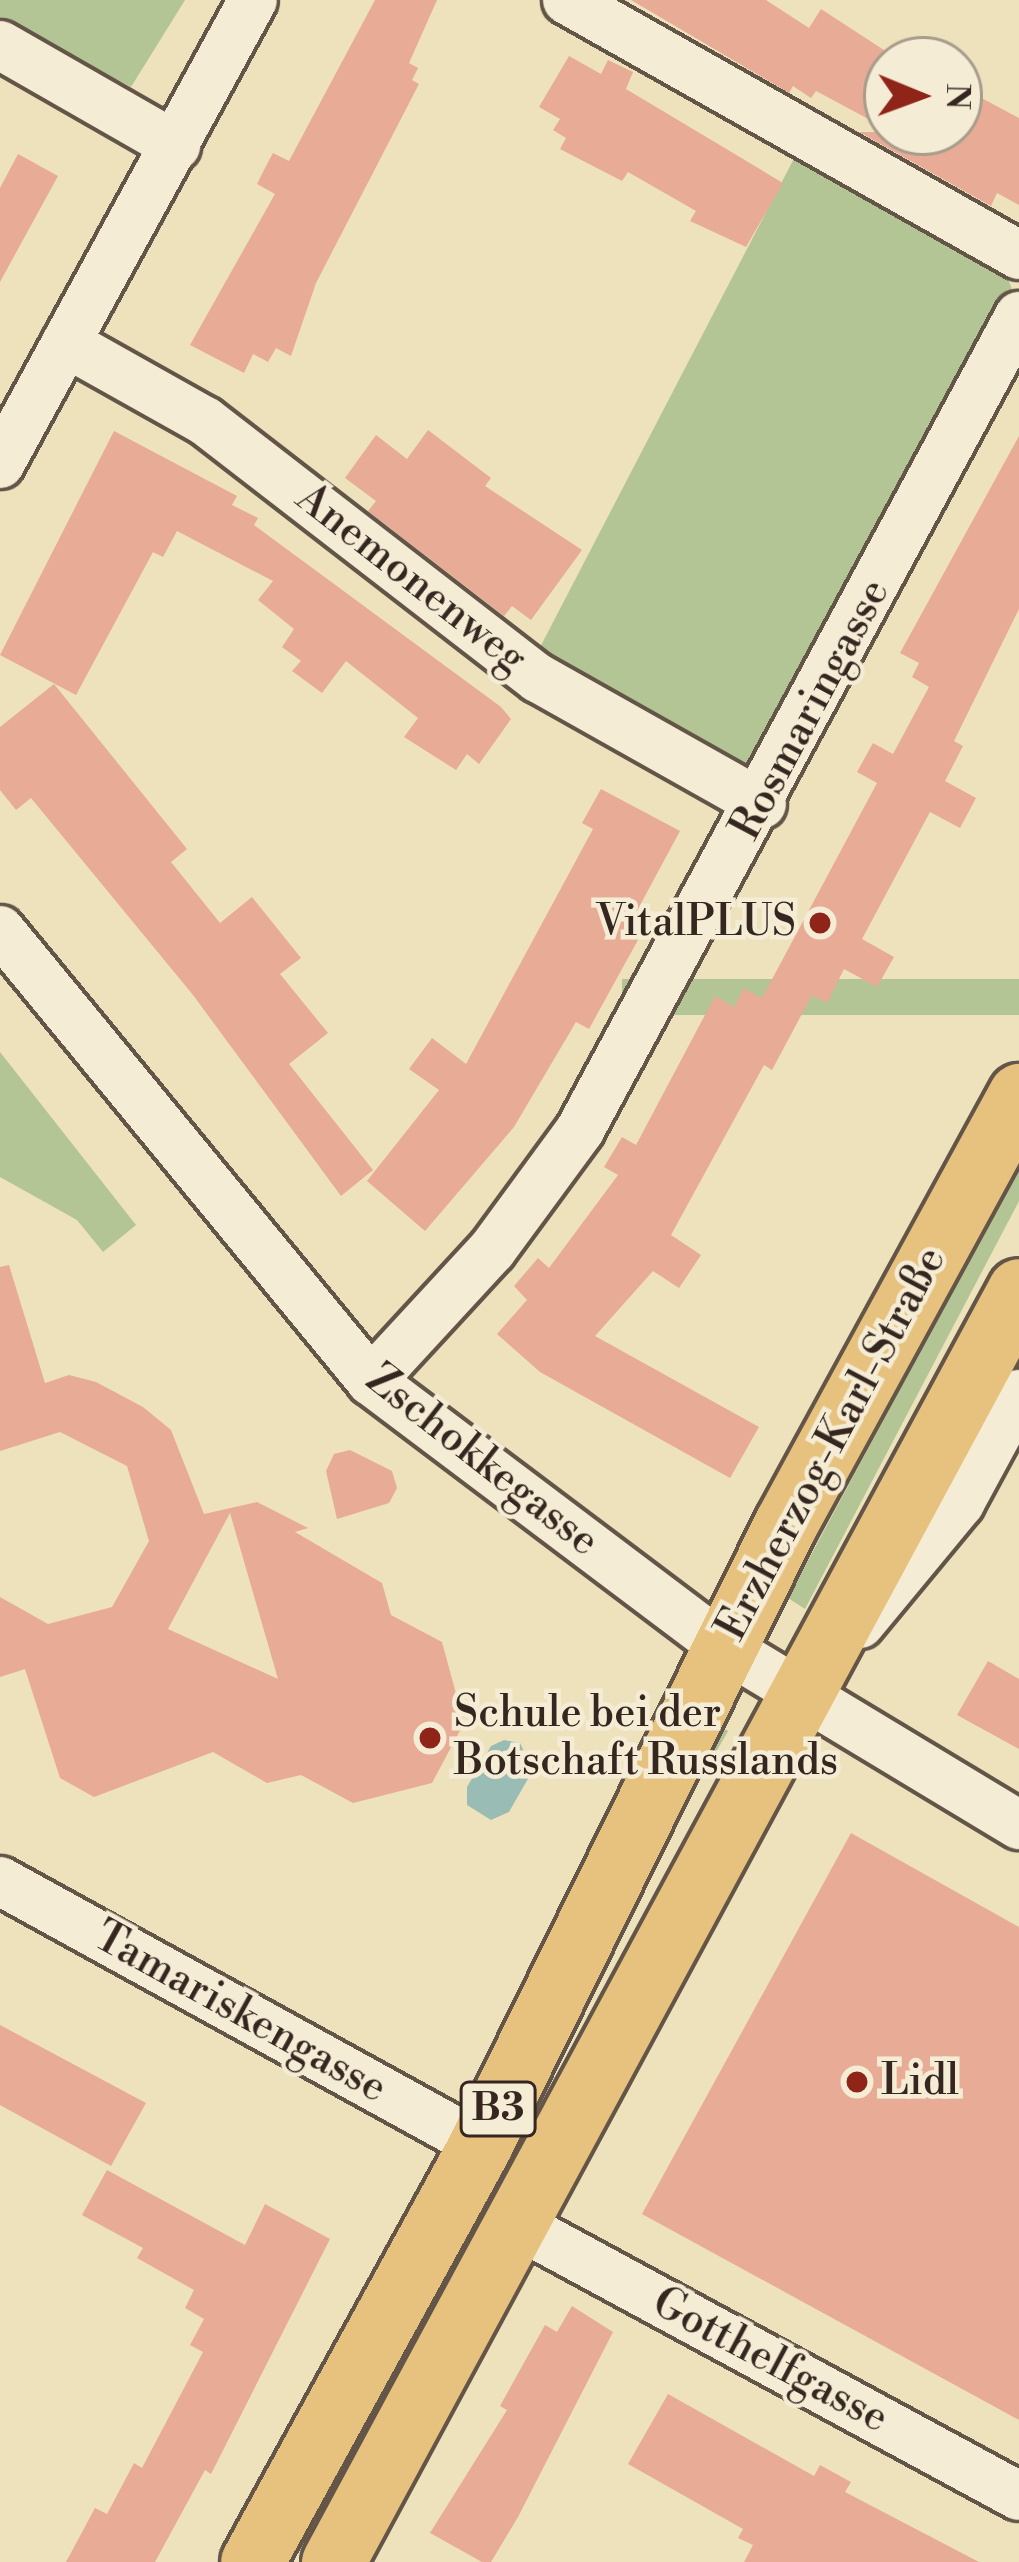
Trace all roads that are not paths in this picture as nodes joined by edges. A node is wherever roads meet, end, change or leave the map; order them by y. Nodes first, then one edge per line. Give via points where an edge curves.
1 (253, 0) edge
2 (567, 0) edge
3 (0, 45) edge
4 (176, 146) junction
5 (1019, 255) edge
6 (1019, 316) edge
7 (66, 343) junction
8 (0, 464) edge
9 (762, 804) junction
10 (0, 930) edge
11 (1019, 1095) edge
12 (1019, 1290) edge
13 (371, 1381) junction
14 (1019, 1394) edge
15 (724, 1647) junction
16 (800, 1698) junction
17 (1019, 1825) edge
18 (0, 1881) edge
19 (481, 2145) junction
20 (520, 2226) junction
21 (1019, 2496) edge
22 (252, 2562) edge
23 (333, 2562) edge

1 - 4 street
2 - 5 street
3 - 4 street
4 - 7 street
6 - 9 street, Rosmaringasse
7 - 8 street
7 - 9 street, Anemonenweg via 205,421 538,678
9 - 13 street, Rosmaringasse via 580,1130 492,1250
10 - 13 street, Zschokkegasse
11 - 15 main road, Erzherzog-Karl-Straße / B3
12 - 16 main road, B3
13 - 15 street, Zschokkegasse
14 - 16 street via 960,1503
15 - 16 street, Zschokkegasse
15 - 19 main road, Erzherzog-Karl-Straße / B3
16 - 17 street, Zschokkegasse
16 - 20 main road, B3
18 - 19 street, Tamariskengasse
19 - 22 main road, Erzherzog-Karl-Straße / B3
20 - 21 street, Gotthelfgasse
20 - 23 main road, B3

